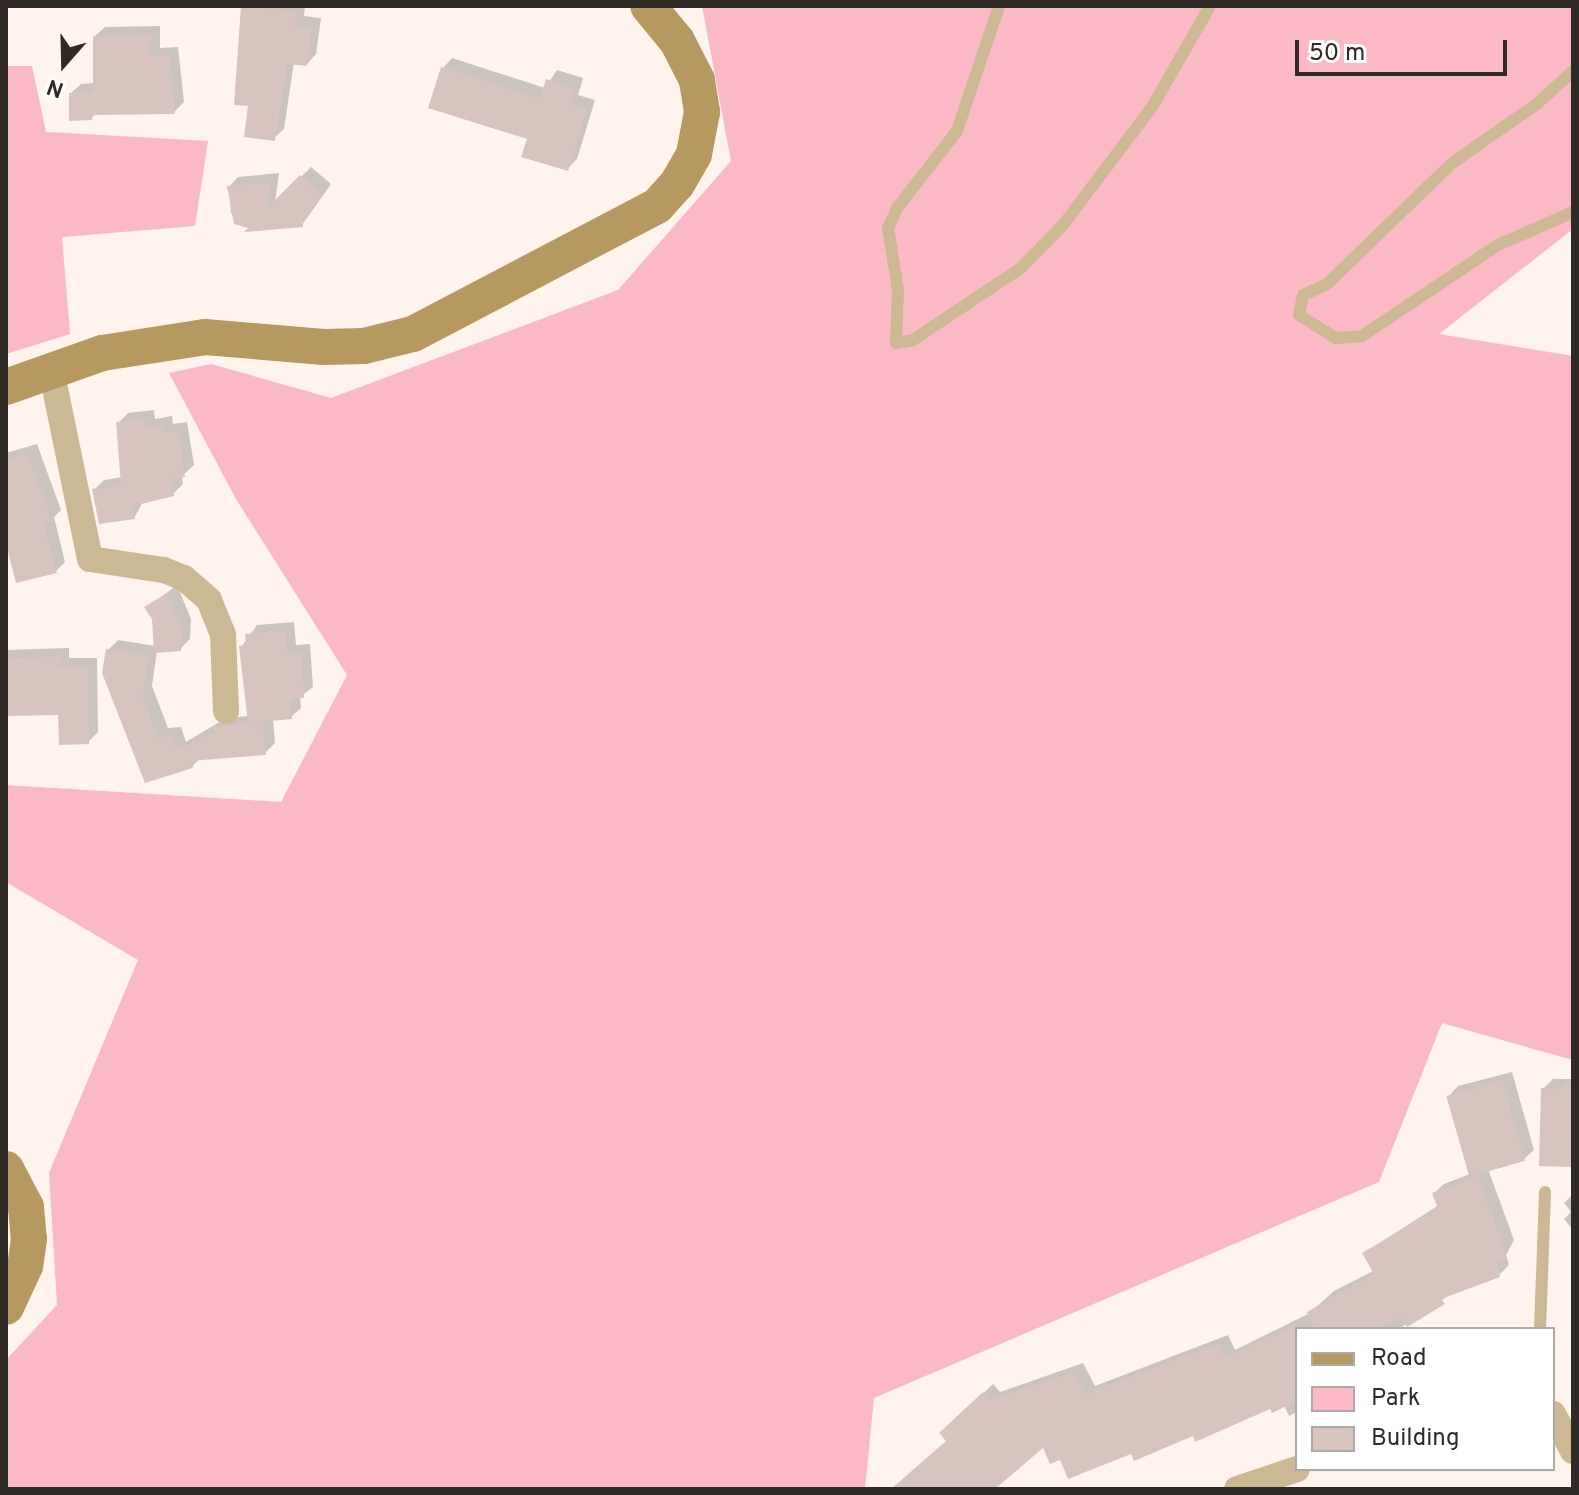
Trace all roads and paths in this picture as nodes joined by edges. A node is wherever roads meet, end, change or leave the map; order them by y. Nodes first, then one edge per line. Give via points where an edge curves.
1 (648, 6) edge
2 (999, 6) edge
3 (1210, 6) edge
4 (1573, 71) edge
5 (1573, 212) edge
6 (51, 369) junction
7 (6, 387) edge
8 (226, 711) dead end
9 (6, 1169) edge
10 (1545, 1192) dead end
11 (6, 1307) edge
12 (1540, 1327) edge
13 (1555, 1418) edge
14 (1573, 1451) edge
15 (1295, 1470) edge
16 (1237, 1489) edge

1 - 6 main road via 677,41 697,80 702,112 694,154 657,206 413,334 364,346 324,347 205,337 102,353
2 - 3 lane via 957,131 897,208 888,228 898,290 896,343 913,340 1021,268 1063,225 1152,107
4 - 5 lane via 1538,103 1451,164 1327,284 1303,295 1299,315 1336,338 1362,336 1498,245
6 - 7 main road
6 - 8 street via 90,559 164,570 184,578 209,600 223,635
9 - 11 main road via 26,1207 29,1239 25,1266
10 - 12 lane
13 - 14 street
15 - 16 street

